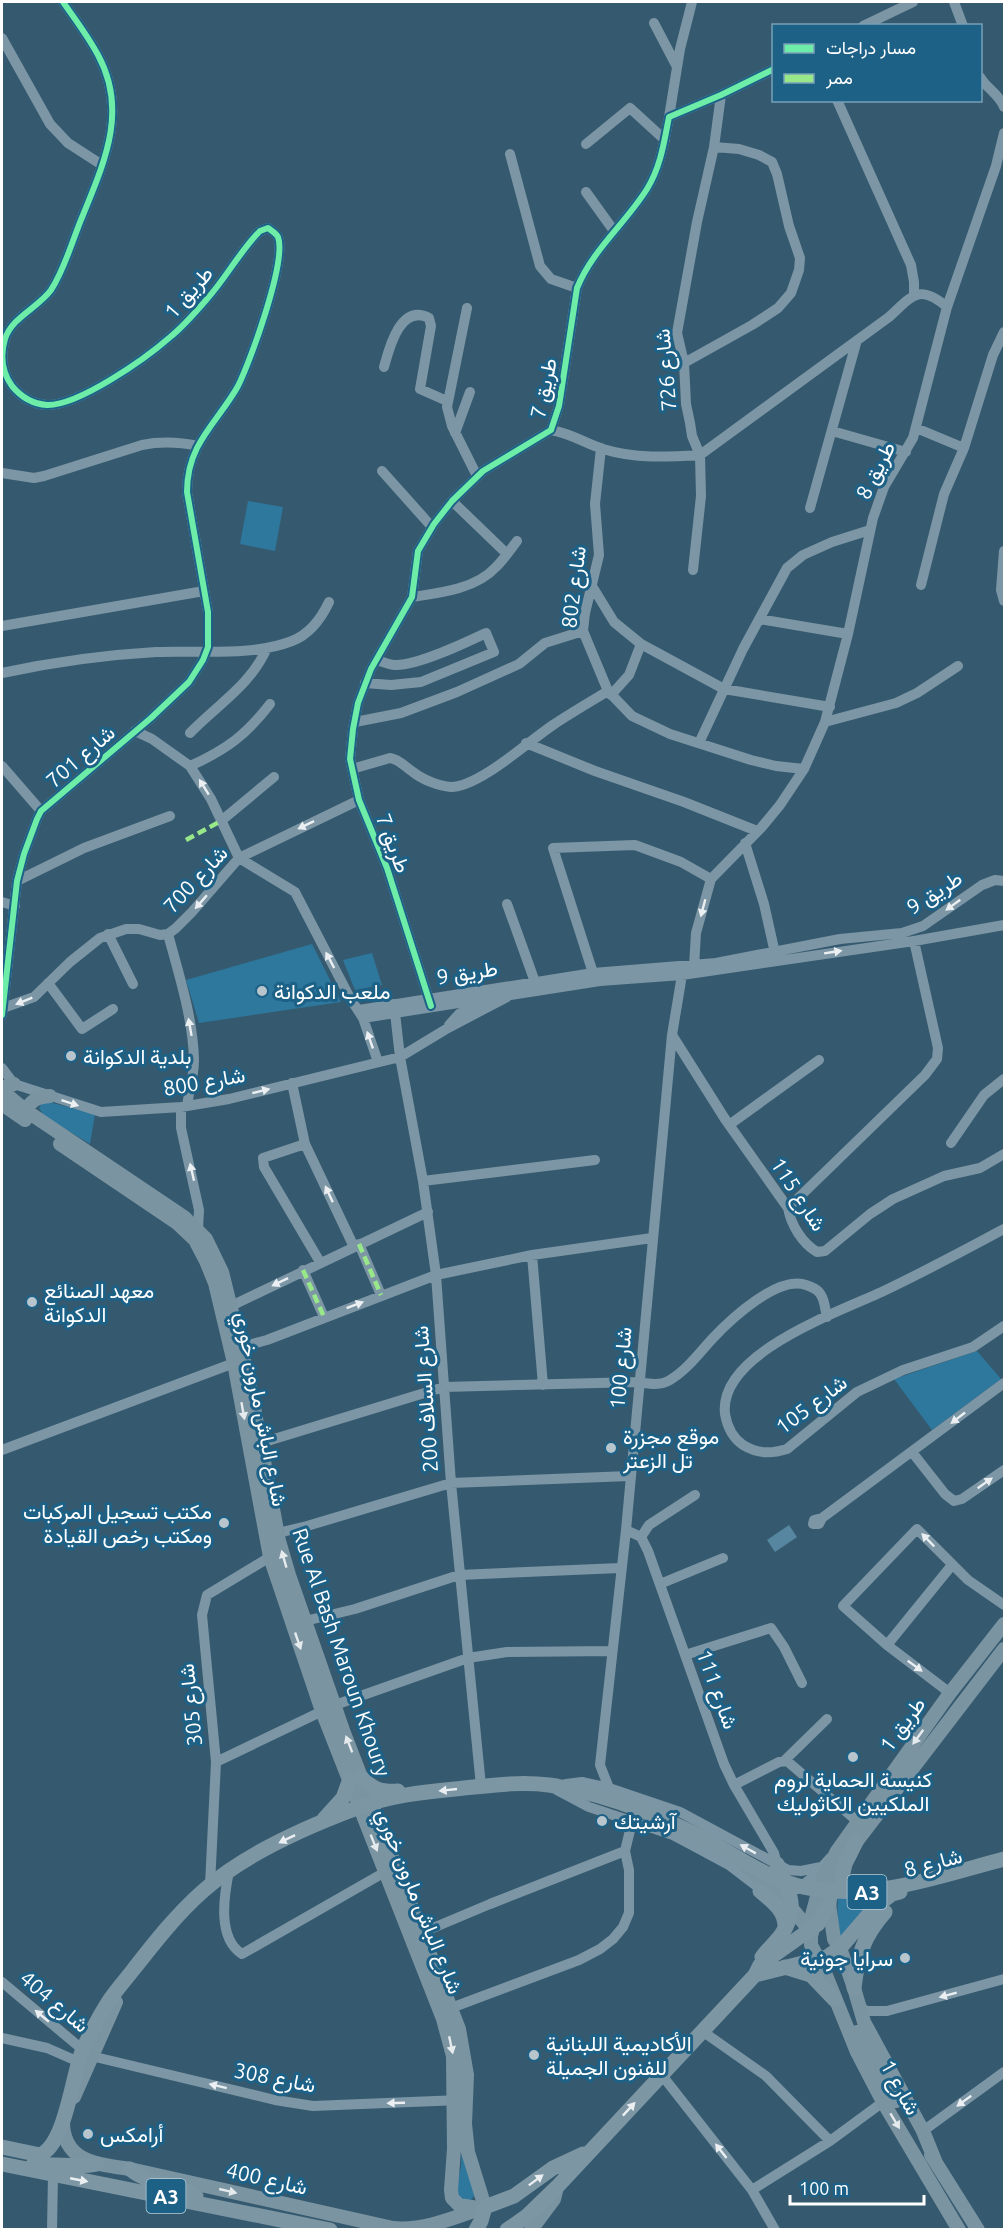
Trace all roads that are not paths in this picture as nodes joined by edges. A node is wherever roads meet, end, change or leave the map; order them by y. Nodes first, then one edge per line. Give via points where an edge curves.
1 (63, 2) edge
2 (692, 2) edge
3 (913, 2) edge
4 (954, 2) edge
5 (654, 23) dead end
6 (867, 24) edge
7 (962, 24) edge
8 (2, 38) edge
9 (678, 67) junction
10 (772, 70) edge
11 (982, 79) edge
12 (721, 95) junction
13 (838, 102) edge
14 (1005, 107) edge
15 (669, 117) junction
16 (1005, 133) edge
17 (665, 140) junction
18 (586, 144) dead end
19 (714, 147) junction
20 (510, 154) dead end
21 (102, 165) junction
22 (586, 192) dead end
23 (614, 231) junction
24 (577, 288) junction
25 (914, 295) junction
26 (947, 307) junction
27 (467, 308) dead end
28 (1005, 332) edge
29 (857, 340) junction
30 (684, 363) junction
31 (384, 367) dead end
32 (470, 392) dead end
33 (447, 401) junction
34 (916, 428) junction
35 (551, 430) junction
36 (832, 431) junction
37 (455, 434) junction
38 (198, 446) junction
39 (601, 448) junction
40 (964, 448) junction
41 (906, 452) junction
42 (700, 455) junction
43 (382, 471) dead end
44 (2, 473) edge
45 (477, 476) junction
46 (452, 501) junction
47 (810, 508) dead end
48 (432, 527) junction
49 (870, 530) junction
50 (517, 541) dead end
51 (1005, 551) edge
52 (507, 554) junction
53 (693, 570) dead end
54 (921, 585) dead end
55 (592, 586) junction
56 (204, 591) junction
57 (412, 597) junction
58 (1005, 601) edge
59 (329, 602) dead end
60 (759, 619) junction
61 (2, 626) edge
62 (583, 631) junction
63 (848, 634) junction
64 (641, 644) junction
65 (267, 648) junction
66 (206, 653) junction
67 (376, 660) junction
68 (958, 666) dead end
69 (2, 673) edge
70 (365, 683) junction
71 (724, 689) junction
72 (609, 693) junction
73 (270, 704) dead end
74 (830, 706) junction
75 (355, 722) junction
76 (825, 722) junction
77 (135, 731) junction
78 (190, 733) dead end
79 (526, 743) junction
80 (699, 743) junction
81 (2, 766) edge
82 (190, 766) junction
83 (352, 769) junction
84 (804, 769) junction
85 (274, 777) dead end
86 (359, 800) junction
87 (41, 811) junction
88 (170, 816) dead end
89 (221, 821) junction
90 (757, 831) junction
91 (745, 843) junction
92 (239, 858) junction
93 (711, 879) junction
94 (17, 881) junction
95 (1005, 881) edge
96 (2, 902) edge
97 (507, 904) dead end
98 (15, 906) junction
99 (1003, 925) edge
100 (108, 934) junction
101 (168, 934) junction
102 (914, 941) junction
103 (775, 953) junction
104 (694, 966) junction
105 (593, 973) junction
106 (682, 975) junction
107 (535, 982) junction
108 (48, 983) junction
109 (134, 984) dead end
110 (515, 993) junction
111 (492, 997) junction
112 (430, 1002) junction
113 (394, 1008) junction
114 (113, 1009) dead end
115 (2, 1012) edge
116 (361, 1014) junction
117 (448, 1028) junction
118 (672, 1035) junction
119 (400, 1057) junction
120 (819, 1060) dead end
121 (378, 1062) junction
122 (2, 1068) edge
123 (1005, 1079) edge
124 (292, 1083) junction
125 (6, 1088) edge
126 (50, 1096) junction
127 (2, 1104) edge
128 (184, 1107) junction
129 (25, 1110) junction
130 (729, 1125) junction
131 (951, 1143) dead end
132 (305, 1144) junction
133 (1005, 1154) edge
134 (595, 1160) dead end
135 (423, 1181) junction
136 (788, 1208) junction
137 (428, 1212) junction
138 (198, 1229) junction
139 (1005, 1229) edge
140 (652, 1238) junction
141 (356, 1246) junction
142 (532, 1255) junction
143 (320, 1262) junction
144 (303, 1270) junction
145 (435, 1275) junction
146 (381, 1295) junction
147 (231, 1306) junction
148 (324, 1317) junction
149 (827, 1317) junction
150 (1005, 1326) edge
151 (241, 1347) junction
152 (228, 1365) junction
153 (638, 1382) junction
154 (1005, 1383) edge
155 (543, 1385) junction
156 (444, 1387) junction
157 (261, 1443) junction
158 (2, 1450) edge
159 (912, 1452) junction
160 (1005, 1470) edge
161 (630, 1476) junction
162 (451, 1483) junction
163 (696, 1495) dead end
164 (822, 1518) dead end
165 (626, 1530) junction
166 (278, 1533) junction
167 (640, 1537) junction
168 (270, 1557) junction
169 (723, 1558) dead end
170 (952, 1565) junction
171 (620, 1568) junction
172 (459, 1575) junction
173 (660, 1584) junction
174 (1005, 1605) edge
175 (304, 1621) junction
176 (1005, 1624) edge
177 (887, 1645) junction
178 (1005, 1649) edge
179 (612, 1651) junction
180 (685, 1655) junction
181 (468, 1658) junction
182 (802, 1683) dead end
183 (950, 1693) junction
184 (328, 1708) junction
185 (827, 1719) dead end
186 (784, 1761) junction
187 (216, 1762) junction
188 (600, 1765) junction
189 (356, 1778) junction
190 (582, 1782) junction
191 (548, 1785) junction
192 (734, 1785) junction
193 (481, 1786) junction
194 (609, 1788) junction
195 (413, 1793) junction
196 (365, 1805) junction
197 (632, 1821) junction
198 (857, 1821) junction
199 (320, 1822) junction
200 (856, 1842) junction
201 (626, 1851) junction
202 (837, 1851) junction
203 (1005, 1852) edge
204 (734, 1856) junction
205 (1005, 1859) edge
206 (777, 1864) junction
207 (1005, 1864) edge
208 (822, 1867) junction
209 (229, 1871) junction
210 (385, 1872) junction
211 (879, 1883) junction
212 (210, 1885) junction
213 (760, 1891) junction
214 (790, 1894) junction
215 (894, 1894) junction
216 (829, 1904) junction
217 (785, 1928) junction
218 (810, 1930) junction
219 (421, 1934) junction
220 (840, 1948) junction
221 (820, 1964) junction
222 (783, 1966) junction
223 (757, 1970) junction
224 (1005, 1979) edge
225 (2, 1982) edge
226 (854, 1988) junction
227 (834, 2000) junction
228 (860, 2007) junction
229 (451, 2008) junction
230 (864, 2022) junction
231 (702, 2031) junction
232 (2, 2038) edge
233 (84, 2056) junction
234 (1005, 2072) edge
235 (661, 2074) junction
236 (461, 2100) junction
237 (883, 2102) junction
238 (62, 2121) junction
239 (923, 2131) junction
240 (830, 2141) junction
241 (2, 2147) edge
242 (589, 2152) junction
243 (936, 2163) junction
244 (2, 2164) edge
245 (98, 2164) junction
246 (24, 2169) junction
247 (130, 2169) junction
248 (52, 2175) junction
249 (557, 2187) junction
250 (754, 2194) junction
251 (211, 2205) junction
252 (483, 2208) junction
253 (310, 2227) edge
254 (538, 2227) edge
255 (52, 2229) edge
256 (330, 2229) edge
257 (476, 2229) edge
258 (507, 2229) edge
259 (775, 2229) edge
260 (959, 2229) edge
261 (978, 2229) edge

1 - 21 street, طريق 1 via 99,56 110,84 113,121
2 - 9 street, 7 طريق
3 - 6 street
4 - 7 street
5 - 9 street
8 - 21 street via 50,124 68,143
9 - 15 street, 7 طريق
10 - 12 street
11 - 14 street
12 - 15 street
12 - 19 street, شارع 726
13 - 25 street via 910,265
15 - 17 street, 7 طريق
16 - 26 street, طريق 8
17 - 18 street via 630,108
17 - 23 street, 7 طريق via 662,157 647,189
19 - 30 street, شارع 726 via 677,333
19 - 30 street via 739,149 772,162 800,258 800,270 791,293 778,308
20 - 24 street via 540,266 551,279
21 - 38 street, طريق 1 via 52,288 12,326 5,338 4,372 20,395 48,405 75,398 103,383 170,338 208,298 256,236 268,228 279,243 271,294 237,387
22 - 23 street
23 - 24 street, 7 طريق via 584,270
24 - 35 street, 7 طريق via 560,406
25 - 26 street via 923,292
25 - 29 street
26 - 34 street, طريق 8
27 - 33 street
28 - 40 street via 993,355
29 - 36 street
29 - 42 street
30 - 42 street, شارع 726 via 688,413
31 - 33 street via 393,337 403,322 409,318 429,318 420,389
32 - 37 street
33 - 37 street
34 - 40 street
34 - 41 street, طريق 8
35 - 39 street via 580,437
35 - 45 street, 7 طريق
36 - 41 street
36 - 47 street
37 - 45 street
38 - 44 street via 157,442 44,476
38 - 56 street, طريق 1 via 190,464 187,492
39 - 42 street via 639,456
39 - 55 street, شارع 802 via 595,504 599,555
40 - 54 street via 941,505
41 - 49 street, طريق 8 via 884,487
42 - 53 street, شارع 726 via 701,496
43 - 48 street
45 - 46 street, 7 طريق
46 - 48 street, 7 طريق
46 - 52 street
48 - 57 street, 7 طريق via 418,551
49 - 60 street via 831,542 794,561 780,578
49 - 63 street, طريق 8
50 - 52 street
51 - 58 street via 1001,590
52 - 57 street via 496,568 479,579
55 - 62 street, شارع 802
55 - 64 street via 614,622
56 - 61 street
56 - 66 street, طريق 1 via 209,624
57 - 67 street, 7 طريق
59 - 65 street via 316,625 306,633
60 - 63 street
60 - 71 street
62 - 72 street, شارع 802
62 - 75 street via 544,643 519,664 457,692 401,714
63 - 74 street, طريق 8
64 - 71 street
64 - 72 street via 629,675
65 - 66 street
65 - 78 street via 261,662 232,696
66 - 69 street via 91,656
66 - 77 street, طريق 1 via 189,682
67 - 70 street, 7 طريق
67 - 70 street via 405,665 486,633 494,652 421,682
68 - 76 street via 896,703
70 - 75 street, 7 طريق
71 - 74 street
71 - 80 street
72 - 79 street
72 - 80 street, شارع 802 via 640,721
73 - 82 street via 234,743
74 - 76 street, طريق 8
75 - 83 street, 7 طريق via 350,746
76 - 84 street, طريق 8
77 - 82 street, شارع 701
77 - 87 street, شارع 701
79 - 83 street via 487,772 457,786 425,779 395,758
79 - 90 street
80 - 84 street, شارع 802 via 751,760
81 - 87 street
89 -> 82 street, شارع 701
83 - 86 street, 7 طريق
84 - 90 street, طريق 8
85 - 89 street
86 -> 92 street, شارع 700
86 - 112 street, 7 طريق via 387,868
87 - 94 street, شارع 701
88 - 94 street via 84,848
89 - 92 street, شارع 701
90 - 91 street, طريق 8
91 - 93 street, طريق 8
91 - 103 street
92 -> 101 street, شارع 700
116 -> 92 street via 296,892
93 -> 104 street, طريق 8 via 696,933
93 - 105 street via 681,862 635,845 553,848
94 - 98 street, شارع 701
95 -> 103 street, 9 طريق via 982,885 929,922 909,931 840,939
96 - 98 street
97 - 107 street
98 - 115 street, شارع 701
99 - 102 street, 9 طريق
100 - 101 street, شارع 700 via 139,929
100 - 108 street, شارع 700 via 88,945
100 - 109 street
128 -> 101 street via 194,1071 192,1038
106 -> 102 street, 9 طريق
102 - 136 street via 938,1048 937,1059
103 - 104 street, 9 طريق
104 - 105 street, 9 طريق
105 - 107 street, 9 طريق
106 - 110 street, 9 طريق
106 - 118 street, شارع 100
107 - 112 street, 9 طريق
108 - 114 street via 82,1029
108 -> 115 street, شارع 700 via 34,997
110 - 111 street, 9 طريق
110 - 117 street
111 - 112 street, 9 طريق
111 - 117 street via 459,1014
112 - 113 street, 9 طريق
113 - 116 street, 9 طريق
113 - 119 street, 200 شارع السلاف
121 -> 116 street
117 - 119 street, 800 شارع
118 - 130 street, شارع 115
118 - 140 street, شارع 100
119 - 121 street, 800 شارع
119 - 135 street, 200 شارع السلاف
120 - 130 street
121 - 124 street, 800 شارع
122 - 125 street
123 - 131 street via 984,1095
128 -> 124 street, 800 شارع
124 - 132 street
125 - 126 street, 800 شارع
125 - 129 main road, Rue Al Bash Maroun Khoury
126 -> 128 street, 800 شارع via 102,1112
126 - 129 main road via 32,1100
127 - 152 main road, شارع الباش مارون خوري via 190,1234 200,1246 215,1283
138 -> 128 street via 200,1210 181,1128
129 - 138 main road, Rue Al Bash Maroun Khoury
130 - 136 street, شارع 115
141 -> 132 street
132 - 143 street via 263,1158 264,1167
133 - 136 street, شارع 115 via 980,1168 945,1176 893,1199 820,1253 798,1233
134 - 135 street
135 - 137 street, 200 شارع السلاف
137 - 141 street
137 - 145 street, 200 شارع السلاف
138 - 147 main road, Rue Al Bash Maroun Khoury via 214,1253
139 - 149 street, شارع 105
140 - 142 street
140 - 153 street, شارع 100
141 - 143 street
141 - 146 street
142 - 145 street
142 - 155 street
143 - 144 street
144 -> 147 street
144 - 148 street
145 - 146 street
145 - 156 street, 200 شارع السلاف
148 -> 146 street
147 - 151 main road, Rue Al Bash Maroun Khoury
148 - 151 street
149 - 150 street, شارع 105 via 771,1345 747,1365 726,1402 726,1421 739,1442 762,1453 787,1449 857,1392 903,1370 973,1347
149 - 153 street via 817,1289 788,1284 752,1304 670,1380 660,1384
151 - 157 main road, Rue Al Bash Maroun Khoury
152 - 158 street
152 -> 168 main road, شارع الباش مارون خوري
153 - 155 street
153 - 161 street, شارع 100
154 -> 159 street
155 - 156 street
156 - 157 street
156 - 162 street, 200 شارع السلاف
157 - 166 main road, Rue Al Bash Maroun Khoury
159 -> 160 street via 954,1501
159 - 164 street
161 - 162 street
161 - 165 street, شارع 100
162 - 166 street
162 - 172 street, 200 شارع السلاف
163 - 167 street via 649,1525
165 - 167 street
165 - 171 street, شارع 100
175 -> 166 main road, Rue Al Bash Maroun Khoury
167 - 173 street, شارع 111
168 -> 184 main road, شارع الباش مارون خوري
168 - 187 street, شارع 305 via 207,1595 202,1629
169 - 173 street
170 - 174 street
170 - 177 street
170 -> 177 street via 917,1529 843,1606
171 - 172 street
171 - 179 street, شارع 100
172 - 175 street via 355,1609
172 - 181 street, 200 شارع السلاف
173 - 180 street, شارع 111
175 - 184 main road, Rue Al Bash Maroun Khoury
176 - 183 main road, طريق 1
177 -> 183 street
178 - 200 main road, شارع 1
179 - 181 street via 507,1652
179 - 188 street, شارع 100
180 - 182 street via 771,1628
180 - 192 street, شارع 111
181 - 184 street
181 - 193 street, 200 شارع السلاف
183 -> 198 main road, طريق 1
184 - 187 street
184 - 189 main road, شارع الباش مارون خوري
185 - 186 street
186 - 192 street
186 - 198 street
187 - 212 street, شارع 305
188 - 190 street via 593,1776
188 - 194 street
189 - 195 highway via 381,1792
189 - 196 main road, Rue Al Bash Maroun Khoury
189 - 199 highway
190 - 191 street
190 - 194 street
191 - 193 highway, A3
191 - 197 street via 589,1807
191 - 204 highway, A3 via 593,1795 672,1822
192 - 206 street, شارع 111
193 -> 195 highway, A3
206 -> 194 street via 680,1812
195 - 196 highway, A3
196 - 199 highway, A3
196 -> 210 main road, شارع الباش مارون خوري
196 - 219 main road, Rue Al Bash Maroun Khoury
197 - 201 street
197 - 213 street via 706,1852
198 - 202 main road, طريق 1
199 -> 209 highway, A3
200 - 211 highway via 843,1872 844,1881 855,1886
200 - 216 main road, شارع 1 via 837,1872
201 - 219 street
201 - 229 street via 629,1913 623,1927 608,1943 579,1960
202 - 208 street
202 - 218 main road, طريق 1 via 814,1902
203 - 211 highway
204 - 205 highway, A3 via 784,1882 840,1893 898,1887
204 - 243 main road, شارع 1 via 789,1905 817,1940 854,2028
206 - 208 street via 795,1871
206 - 214 highway
207 - 215 highway, شارع 8 / A3
208 - 214 street
209 - 210 street via 224,1899 228,1938 232,1948 242,1953
209 - 212 highway, A3
210 -> 236 main road, شارع الباش مارون خوري via 448,2034
211 - 215 highway via 871,1897
212 - 233 highway, A3 via 153,1943 110,2000
213 - 214 street via 778,1897
213 - 217 highway via 782,1913
214 - 217 highway via 791,1912
215 - 220 highway, شارع 8 / A3 via 876,1906
215 - 226 highway via 862,1946
216 - 218 highway via 822,1920
216 - 220 main road, شارع 1 via 834,1939
217 - 223 highway
218 - 221 main road, شارع 1 via 811,1945
218 - 223 highway
219 - 229 main road, Rue Al Bash Maroun Khoury
220 - 221 highway, A3
220 - 226 main road, شارع 1
221 - 222 highway, A3
221 - 227 main road, شارع 1
221 - 230 main road via 837,1961
222 - 223 highway, A3
222 - 227 highway via 811,1975
223 - 231 highway, A3
224 -> 228 street via 888,2011
233 -> 225 street, شارع 404
226 - 228 main road, شارع 1
227 - 237 main road, شارع 1
228 - 230 main road, شارع 1
229 - 236 main road, Rue Al Bash Maroun Khoury via 462,2041 467,2075
230 - 239 main road, شارع 1
231 - 235 highway, A3
231 - 240 street via 766,2076
232 - 233 street, شارع 308
236 -> 233 street, شارع 308 via 313,2106
233 - 238 highway, A3
234 -> 239 street
242 -> 235 highway, A3
250 -> 235 street
236 - 252 main road, Rue Al Bash Maroun Khoury via 468,2152
236 - 252 main road, شارع الباش مارون خوري via 452,2198 456,2204
237 - 240 street
237 -> 260 main road, شارع 1
238 - 241 highway, A3 via 52,2146 40,2155
238 - 245 main road, شارع 400 via 71,2150
239 - 243 main road, شارع 1
240 - 250 street
242 - 249 highway, A3
252 -> 242 highway via 514,2196 553,2168
243 - 261 main road, شارع 1
244 - 246 highway, A3
245 - 246 highway via 39,2164
245 - 247 main road, شارع 400
246 - 248 highway, A3
247 - 251 highway
247 -> 252 main road, شارع 400 via 399,2229 431,2226
248 -> 251 highway, A3
248 - 255 street
249 - 254 main road
249 - 258 highway, A3
250 - 259 street
251 - 253 highway, A3
252 - 257 highway
253 - 256 highway, A3

